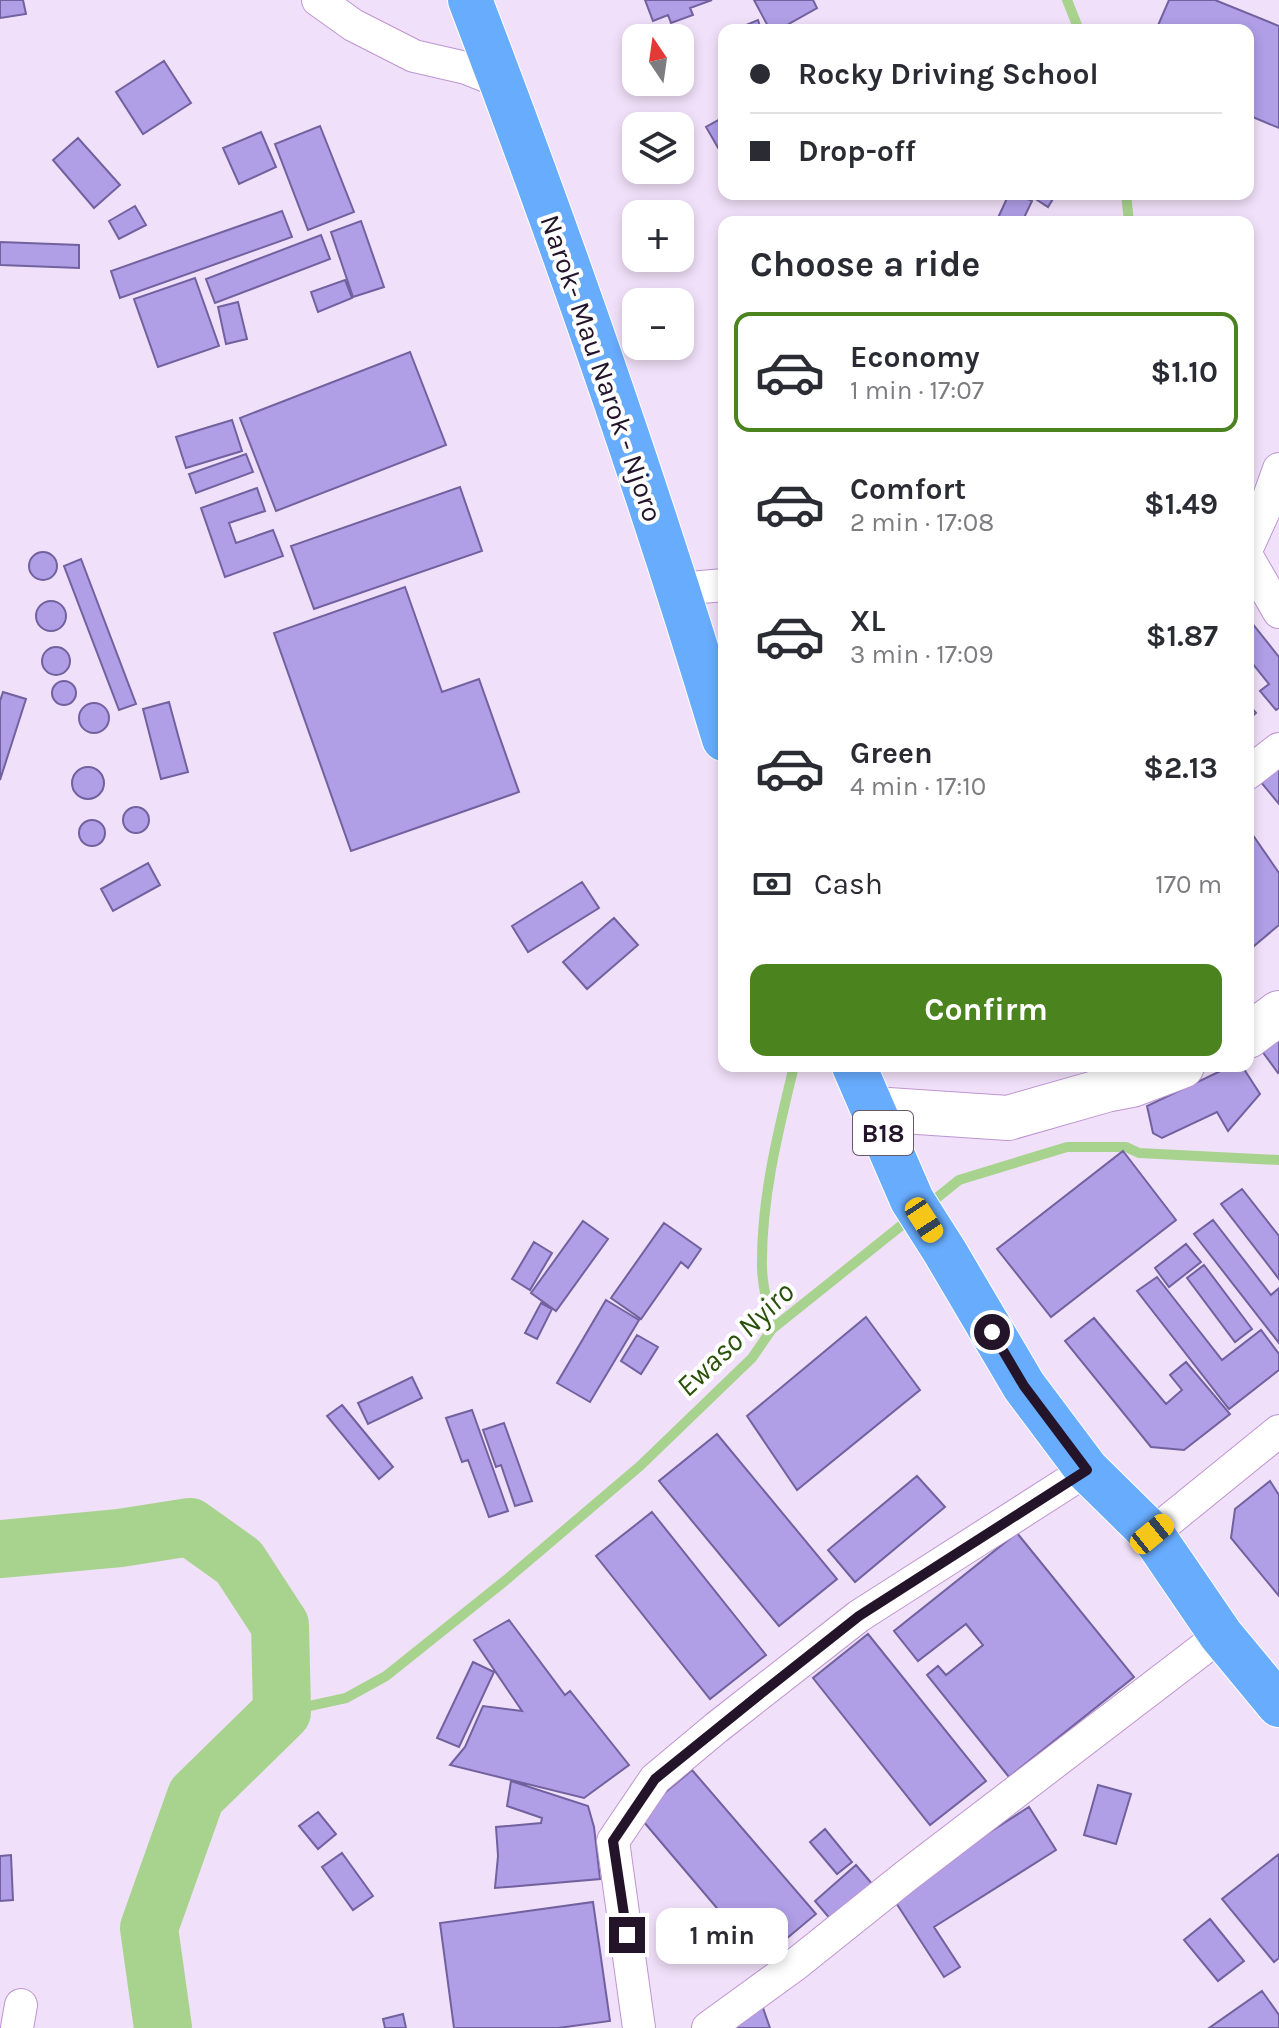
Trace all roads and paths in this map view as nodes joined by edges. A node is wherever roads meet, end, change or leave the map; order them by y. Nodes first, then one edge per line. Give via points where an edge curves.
1 (318, 0) edge
2 (470, 0) edge
3 (501, 82) junction
4 (1279, 469) edge
5 (1254, 533) edge
6 (1254, 568) edge
7 (718, 586) edge
8 (679, 589) junction
9 (1279, 612) edge
10 (718, 719) edge
11 (1279, 749) edge
12 (1254, 768) edge
13 (1279, 1013) edge
14 (1254, 1032) edge
15 (857, 1072) edge
16 (1150, 1072) edge
17 (1129, 1076) edge
18 (873, 1109) junction
19 (1279, 1431) edge
20 (1087, 1470) junction
21 (1152, 1534) junction
22 (1221, 1635) junction
23 (1279, 1705) edge
24 (639, 2028) edge
25 (708, 2028) edge

1 - 3 street via 414,56
2 - 3 highway, Narok- Mau Narok - Njoro
3 - 8 highway, Narok- Mau Narok - Njoro
4 - 5 street
6 - 9 street
7 - 8 street
8 - 10 highway, Narok- Mau Narok - Njoro
11 - 12 street
13 - 14 main road
15 - 18 highway, B18
16 - 17 main road
17 - 18 main road via 1106,1090 1008,1118
18 - 20 highway, B18 via 912,1200 1024,1386
19 - 21 street
20 - 21 highway, B18
20 - 24 street via 859,1616 655,1779 613,1841
21 - 22 highway, B18
22 - 23 highway, B18
22 - 25 street

